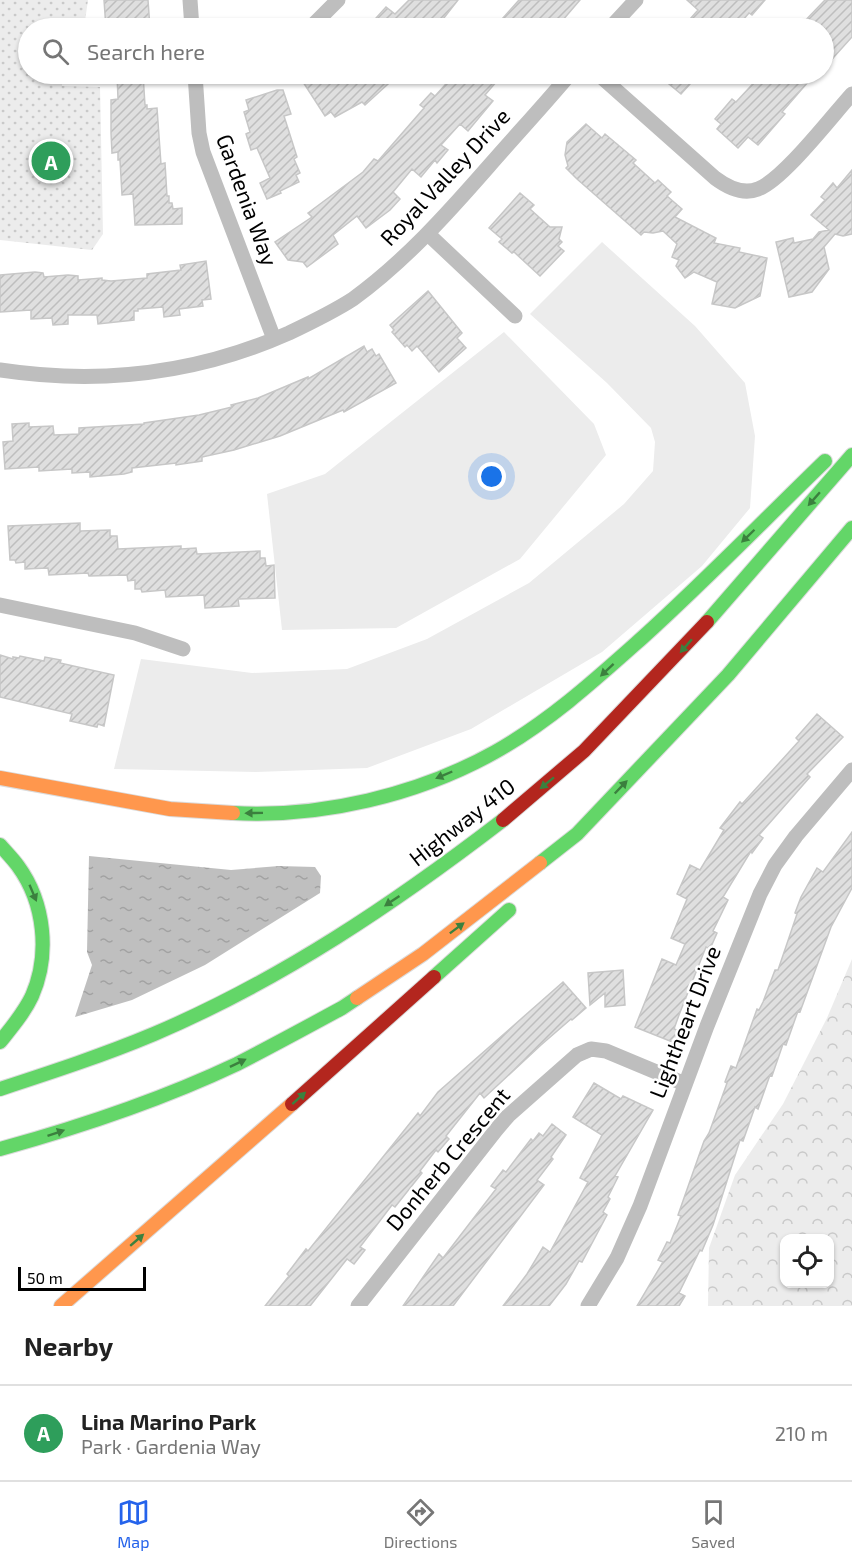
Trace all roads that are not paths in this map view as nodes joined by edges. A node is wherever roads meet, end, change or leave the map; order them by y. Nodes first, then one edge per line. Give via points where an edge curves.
1 (190, 0) edge
2 (338, 0) edge
3 (636, 0) edge
4 (191, 18) edge
5 (320, 18) edge
6 (619, 18) edge
7 (196, 84) edge
8 (561, 84) edge
9 (609, 84) edge
10 (852, 94) edge
11 (428, 234) junction
12 (515, 316) dead end
13 (274, 339) junction
14 (0, 370) edge
15 (836, 450) dead end
16 (852, 455) edge
17 (852, 528) edge
18 (0, 605) edge
19 (183, 649) dead end
20 (852, 770) edge
21 (0, 777) edge
22 (577, 834) junction
23 (0, 845) edge
24 (544, 877) dead end
25 (519, 900) dead end
26 (0, 1042) edge
27 (685, 1084) junction
28 (0, 1089) edge
29 (0, 1149) edge
30 (61, 1306) edge
31 (357, 1306) edge
32 (588, 1306) edge

1 - 4 street
2 - 5 street
3 - 6 street
7 - 13 street, Gardenia Way via 203,152
8 - 11 street, Royal Valley Drive
9 - 10 street via 725,186 748,191 776,178
11 - 12 street
11 - 13 street, Royal Valley Drive via 351,300
13 - 14 street, Royal Valley Drive via 221,358 155,373 87,377
15 -> 21 highway via 589,686 495,752 440,777 350,805 297,812 240,813 170,809
16 -> 28 highway, Highway 410 via 681,652 572,762 482,836 307,955 190,1018 52,1074
22 -> 17 highway via 728,675
18 - 19 street via 135,633
20 - 27 street, Lightheart Drive via 775,865 751,913
22 - 24 highway
29 -> 22 highway via 147,1102 236,1064 342,1008 423,954
23 -> 26 highway via 35,896 44,951 27,1009
30 -> 25 highway
27 - 31 street, Donherb Crescent via 606,1051 591,1049 577,1055 508,1116
27 - 32 street, Lightheart Drive via 629,1232

